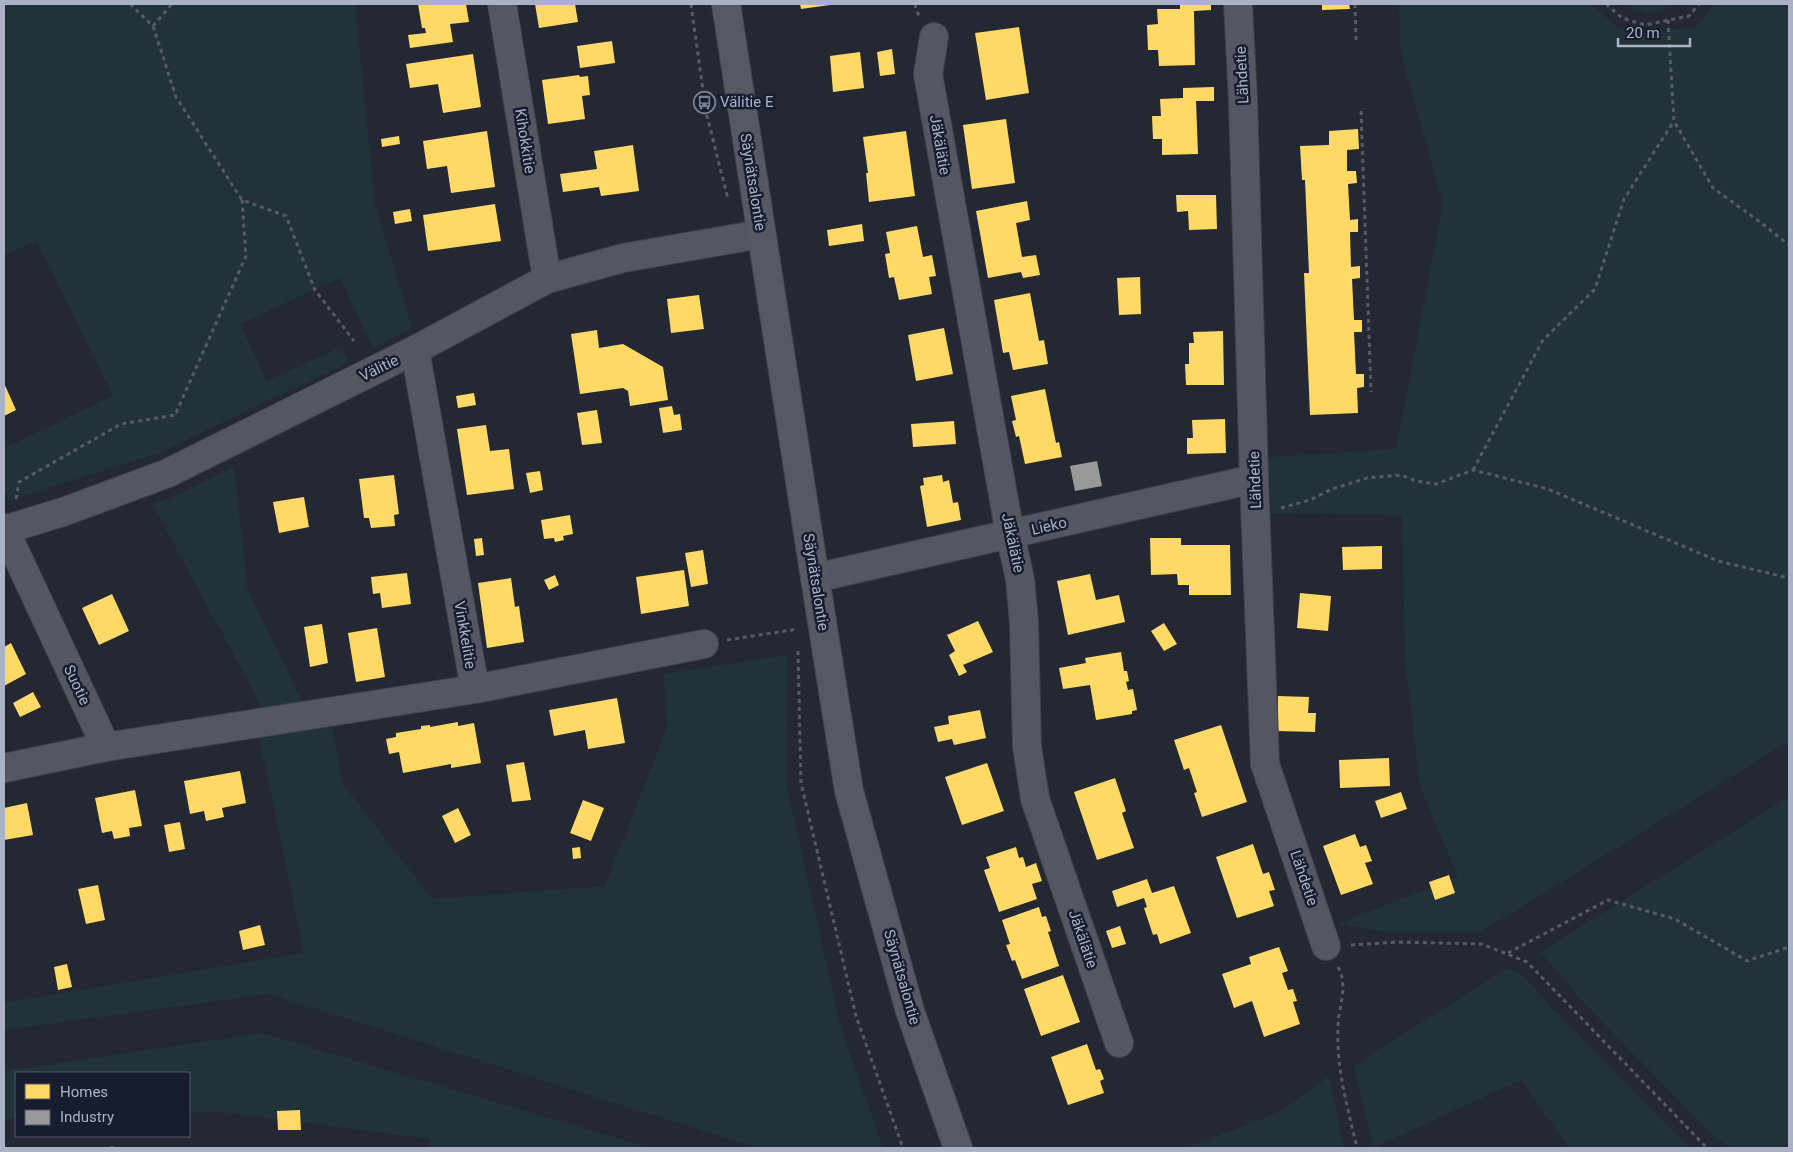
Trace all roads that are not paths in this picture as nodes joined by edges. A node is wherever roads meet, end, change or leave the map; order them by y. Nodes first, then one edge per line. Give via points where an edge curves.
1 (502, 4) edge
2 (726, 4) edge
3 (1238, 4) edge
4 (934, 37) dead end
5 (761, 234) junction
6 (547, 279) junction
7 (416, 350) junction
8 (1254, 479) junction
9 (6, 524) edge
10 (1010, 534) junction
11 (815, 578) junction
12 (704, 644) road end
13 (475, 689) junction
14 (106, 747) junction
15 (4, 768) edge
16 (1326, 946) road end
17 (1119, 1043) dead end
18 (958, 1148) edge

1 - 6 street, Kihokkitie
2 - 5 main road, Säynätsalontie
3 - 8 street, Lähdetie
4 - 10 street, Jäkälätie via 928,74
5 - 6 street, Välitie via 623,258
5 - 11 main road, Säynätsalontie
6 - 7 street, Välitie
7 - 9 street, Välitie via 168,473 63,512
7 - 13 street, Vinkkelitie
8 - 10 street, Lieko
8 - 16 street, Lähdetie via 1266,764
9 - 14 street, Suotie
10 - 11 street, Lieko
10 - 17 street, Jäkälätie via 1020,579 1027,746 1036,800
11 - 18 main road, Säynätsalontie via 849,791 910,1011
12 - 13 street, Vinkkelitie
13 - 14 street
14 - 15 street

